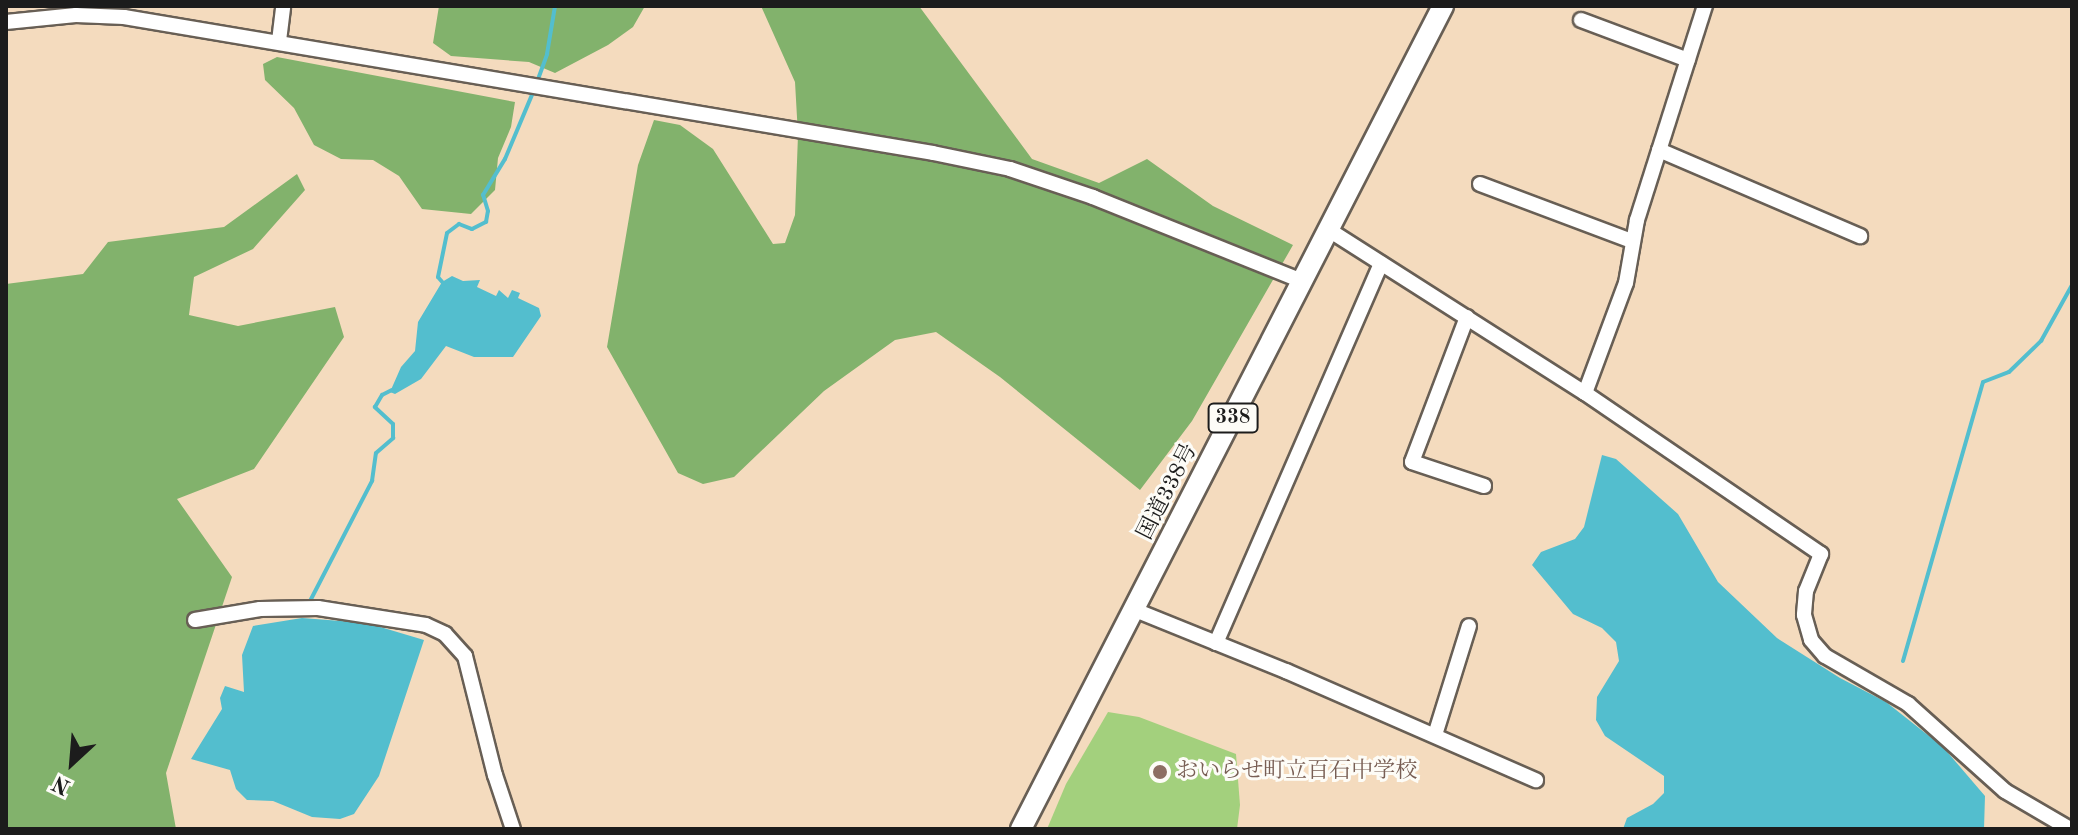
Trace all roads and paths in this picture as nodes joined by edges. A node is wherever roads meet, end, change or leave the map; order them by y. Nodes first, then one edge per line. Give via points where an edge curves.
1 (283, 6) edge
2 (1443, 6) edge
3 (1705, 6) edge
4 (1581, 20) dead end
5 (6, 22) edge
6 (279, 41) junction
7 (1688, 60) junction
8 (1659, 150) junction
9 (1480, 184) dead end
10 (1329, 230) junction
11 (1860, 236) dead end
12 (1632, 241) junction
13 (1381, 263) junction
14 (1302, 281) junction
15 (1467, 317) junction
16 (1585, 393) junction
17 (1484, 486) dead end
18 (1135, 610) junction
19 (195, 620) dead end
20 (1469, 626) dead end
21 (1216, 643) junction
22 (1435, 735) junction
23 (1536, 780) dead end
24 (513, 829) edge
25 (1021, 829) edge
26 (2070, 829) edge

1 - 6 street
2 - 10 highway, 国道338号 / 338
3 - 7 street
4 - 7 street
5 - 6 street via 76,15 124,17
6 - 14 street via 1010,169
7 - 8 street
8 - 11 street
8 - 12 street
9 - 12 street
10 - 13 street
10 - 14 highway, 国道338号 / 338
12 - 16 street via 1626,283
13 - 15 street
13 - 21 street
14 - 18 highway, 国道338号 / 338
15 - 16 street
15 - 17 street via 1412,462
16 - 26 street via 1821,554 1806,591 1804,615 1811,640 1825,656 1908,704 2005,791
18 - 21 street
18 - 25 highway, 国道338号 / 338
19 - 24 street via 260,609 318,608 426,625 445,634 465,656
20 - 22 street
21 - 22 street
22 - 23 street

